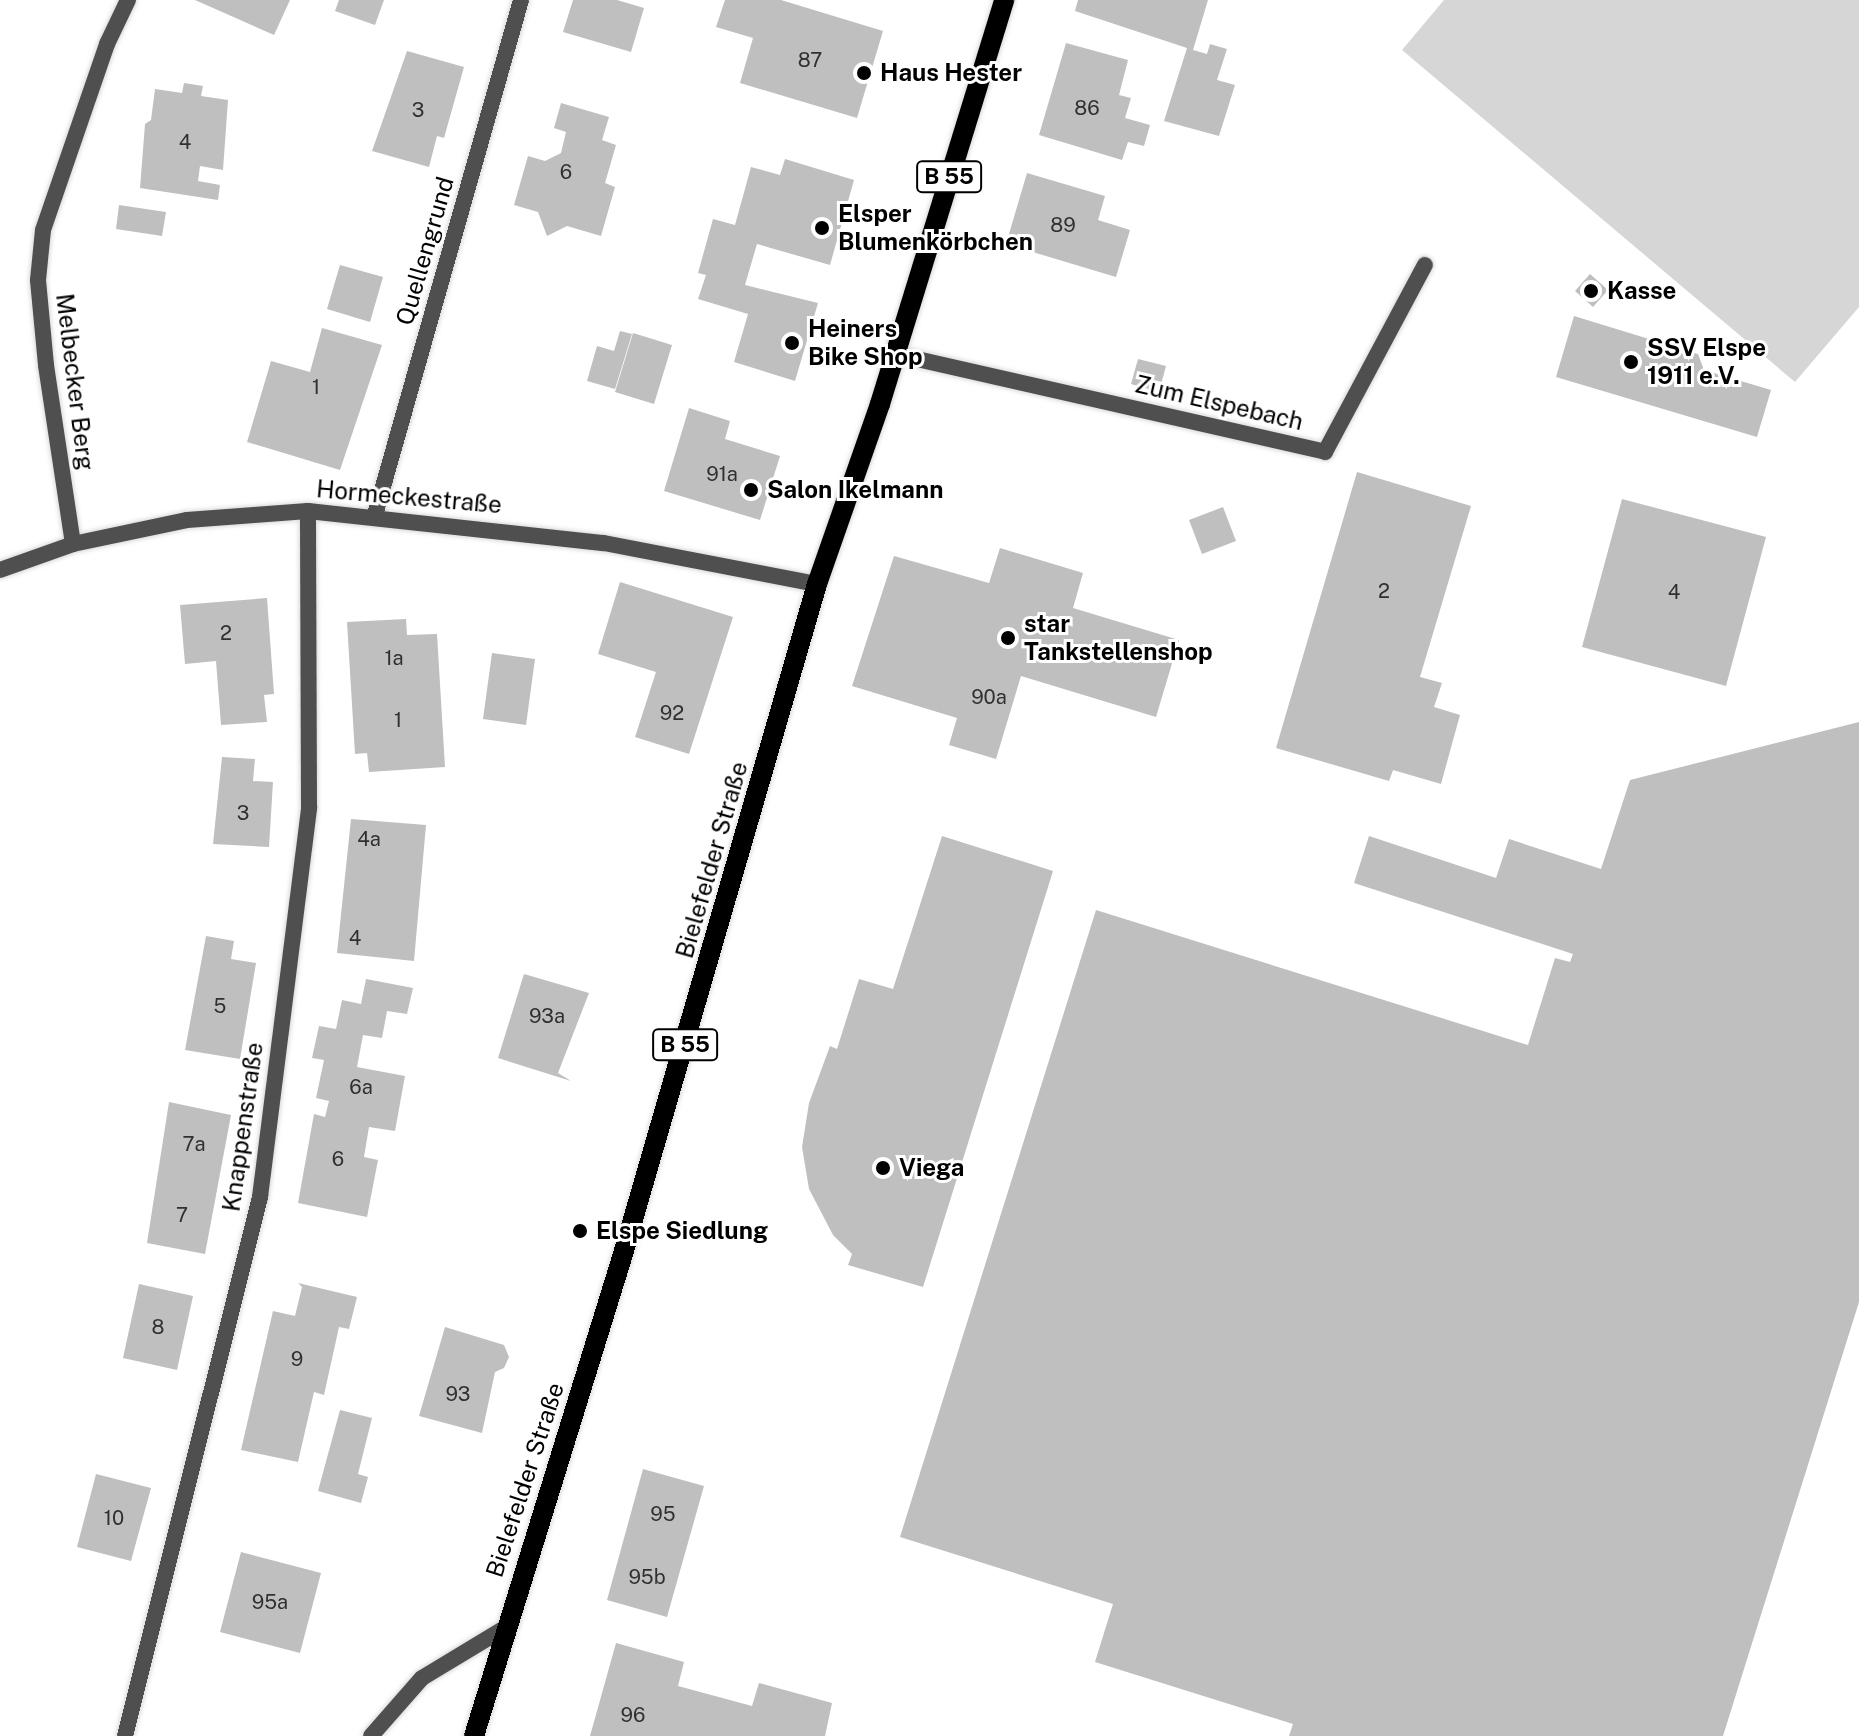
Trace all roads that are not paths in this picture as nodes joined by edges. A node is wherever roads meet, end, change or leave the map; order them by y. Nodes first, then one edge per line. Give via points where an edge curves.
1 (128, 0) edge
2 (521, 0) edge
3 (1004, 0) edge
4 (1425, 265) dead end
5 (895, 354) junction
6 (308, 511) junction
7 (375, 515) junction
8 (73, 544) junction
9 (0, 570) edge
10 (817, 584) junction
11 (505, 1628) junction
12 (125, 1736) edge
13 (371, 1736) edge
14 (474, 1736) edge

1 - 8 street, Melbecker Berg via 107,44 43,230 38,280 46,365
2 - 7 street, Quellengrund
3 - 5 main road, Bielefelder Straße / B 55
4 - 5 street, Zum Elspebach via 1325,452
5 - 10 main road, Bielefelder Straße / B 55
6 - 7 street, Hormeckestraße
6 - 8 street, Hormeckestraße via 187,520
6 - 12 street, Knappenstraße via 309,808 260,1197
7 - 10 street, Hormeckestraße via 604,543
8 - 9 street, Hormeckestraße
10 - 11 main road, Bielefelder Straße / B 55 via 623,1254
11 - 13 street via 422,1678
11 - 14 main road, Bielefelder Straße / B 55

